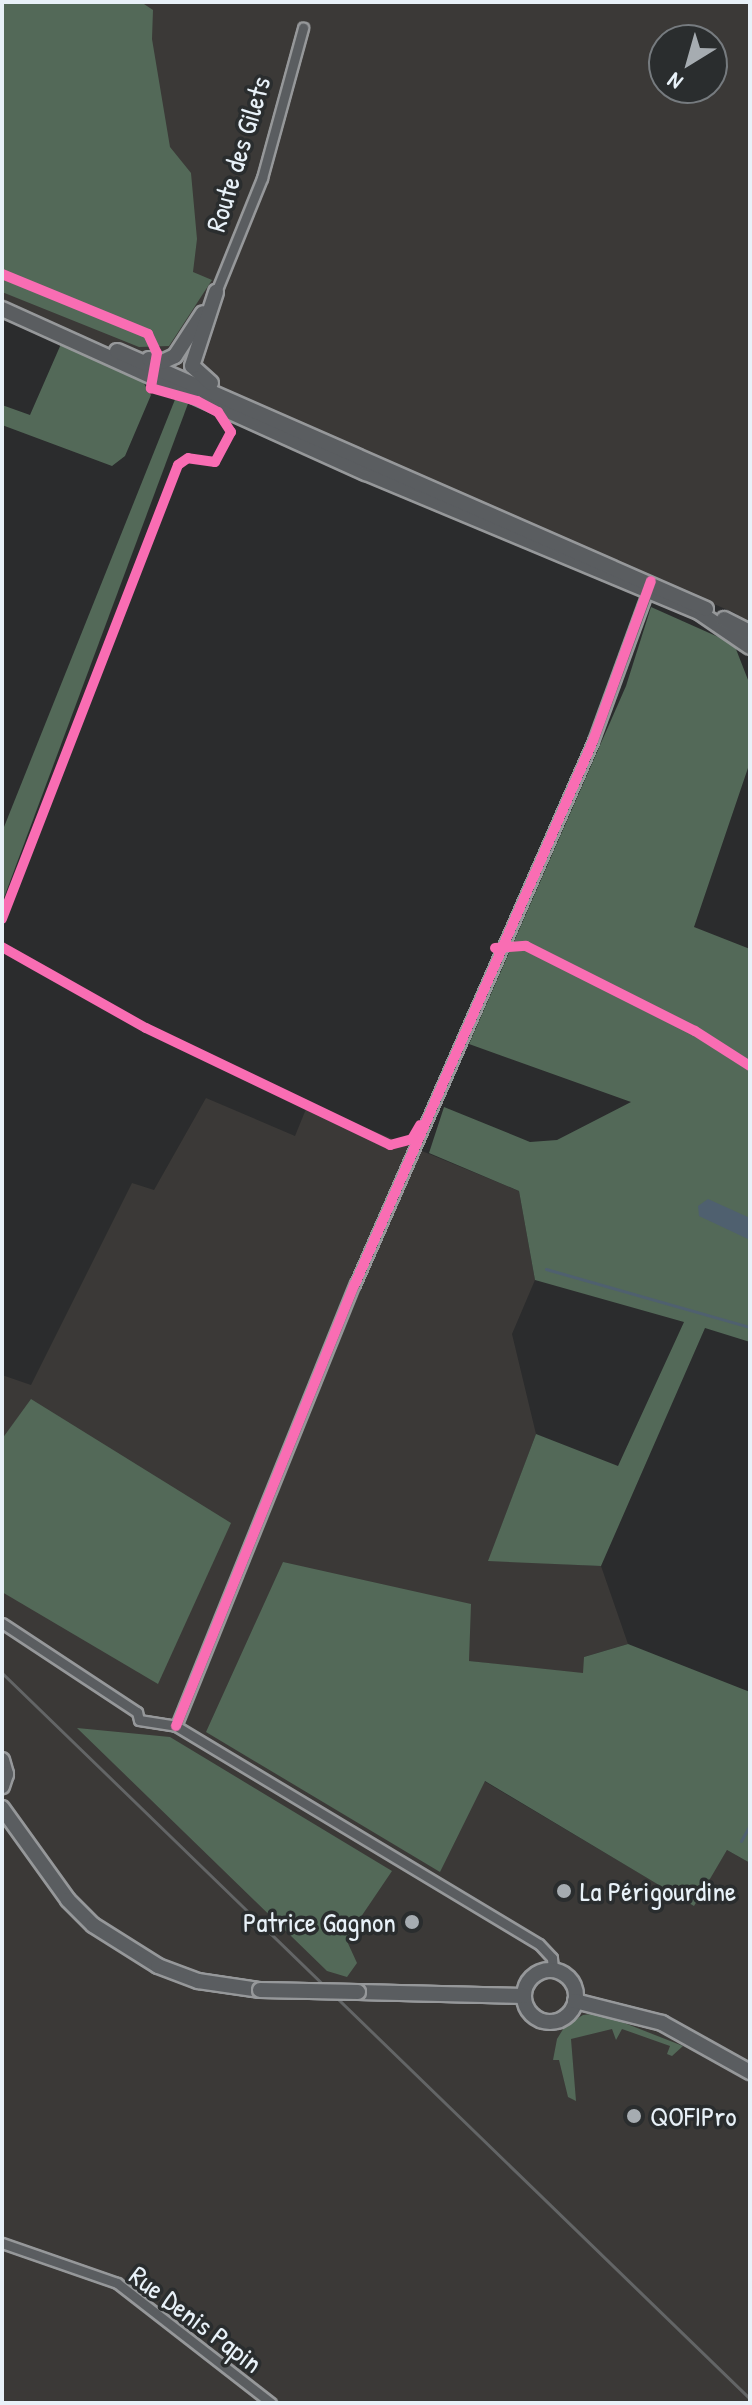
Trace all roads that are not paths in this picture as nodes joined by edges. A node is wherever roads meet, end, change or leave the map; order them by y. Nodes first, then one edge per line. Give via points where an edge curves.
1 (303, 28) dead end
2 (216, 292) junction
3 (2, 309) edge
4 (41, 325) junction
5 (116, 350) junction
6 (174, 379) junction
7 (257, 410) junction
8 (649, 587) junction
9 (750, 632) edge
10 (750, 647) edge
11 (2, 1623) edge
12 (176, 1726) junction
13 (2, 1760) edge
14 (2, 1786) edge
15 (2, 1808) edge
16 (553, 1970) junction
17 (524, 1996) junction
18 (575, 2001) junction
19 (750, 2072) edge
20 (2, 2243) edge
21 (271, 2403) edge

1 - 2 street, Route des Gilets via 262,178
2 - 5 main road, Route des Gilets via 175,356 162,362
2 - 6 main road, Route des Gilets
2 - 7 main road, Route des Gilets via 192,366 199,377
3 - 4 main road
4 - 5 main road
4 - 6 main road
5 - 6 main road
6 - 7 main road
6 - 8 main road
7 - 8 main road
8 - 9 main road
8 - 10 main road
8 - 12 street via 593,741 355,1284 293,1449
11 - 12 street via 137,1712 139,1720
12 - 16 street via 539,1944 552,1958
13 - 14 main road
15 - 17 main road, bridge via 68,1900 103,1932 172,1971 260,1990
16 - 17 main road via 536,1974
16 - 18 main road via 568,1977
17 - 18 main road via 530,2012 544,2021 560,2020
18 - 19 main road via 662,2023
20 - 21 street, Rue Denis Papin via 117,2283

